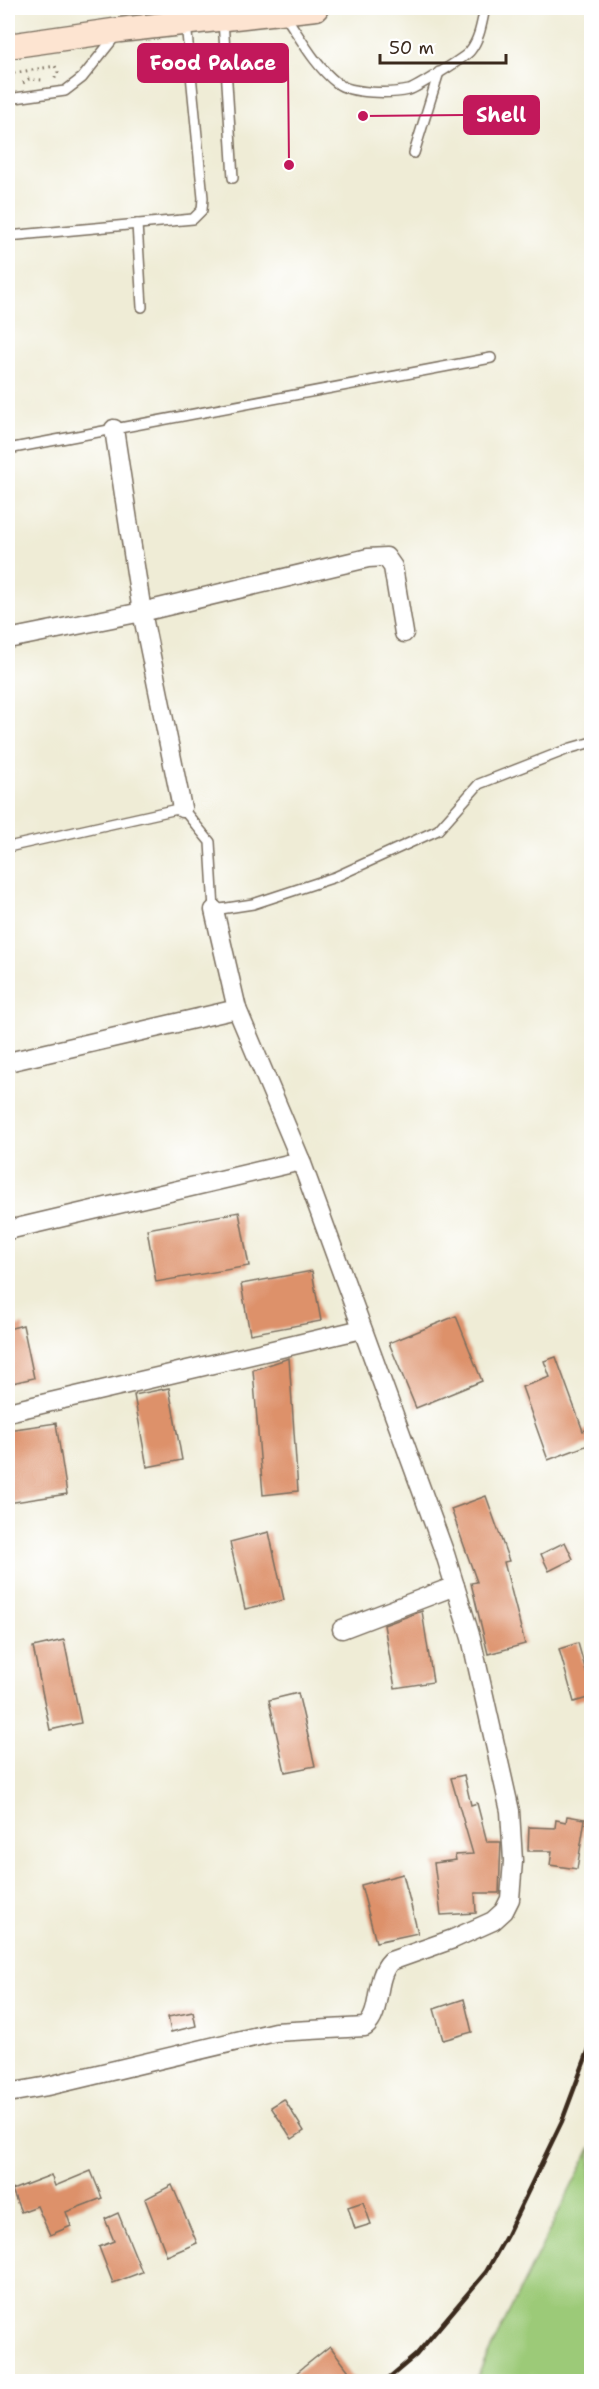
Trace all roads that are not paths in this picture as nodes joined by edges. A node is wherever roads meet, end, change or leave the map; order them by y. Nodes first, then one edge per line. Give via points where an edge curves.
1 (316, 8) edge
2 (485, 8) edge
3 (283, 12) junction
4 (223, 20) junction
5 (186, 23) junction
6 (120, 30) junction
7 (8, 46) edge
8 (439, 72) junction
9 (8, 99) edge
10 (414, 153) dead end
11 (233, 178) dead end
12 (137, 224) junction
13 (8, 236) edge
14 (142, 307) dead end
15 (490, 357) dead end
16 (114, 429) junction
17 (8, 449) edge
18 (142, 612) junction
19 (404, 633) dead end
20 (8, 639) edge
21 (591, 742) edge
22 (182, 808) junction
23 (8, 847) edge
24 (214, 910) junction
25 (237, 1009) junction
26 (8, 1062) edge
27 (301, 1161) junction
28 (8, 1230) edge
29 (362, 1329) junction
30 (8, 1412) edge
31 (455, 1586) junction
32 (342, 1629) dead end
33 (8, 2093) edge

1 - 3 street
2 - 8 lane via 480,32 470,51
3 - 4 street
3 - 8 lane via 312,56 337,84 353,91 409,90
4 - 5 street
4 - 11 lane
5 - 6 street
5 - 12 lane via 202,210 193,219
6 - 7 street
6 - 9 lane via 82,78 64,91
8 - 10 lane
12 - 13 lane
12 - 14 lane
15 - 16 lane
16 - 17 lane
16 - 18 street
18 - 19 street via 386,557 393,567
18 - 20 street
18 - 22 street
21 - 24 lane via 479,784 438,830 335,877 253,904
22 - 23 lane
22 - 24 lane via 210,842
24 - 25 street
25 - 26 street
25 - 27 street
27 - 28 street
27 - 29 street
29 - 30 street
29 - 31 street
31 - 32 street
31 - 33 street via 471,1638 510,1811 513,1861 510,1899 504,1911 494,1921 391,1961 380,1979 372,2019 364,2027 275,2032

